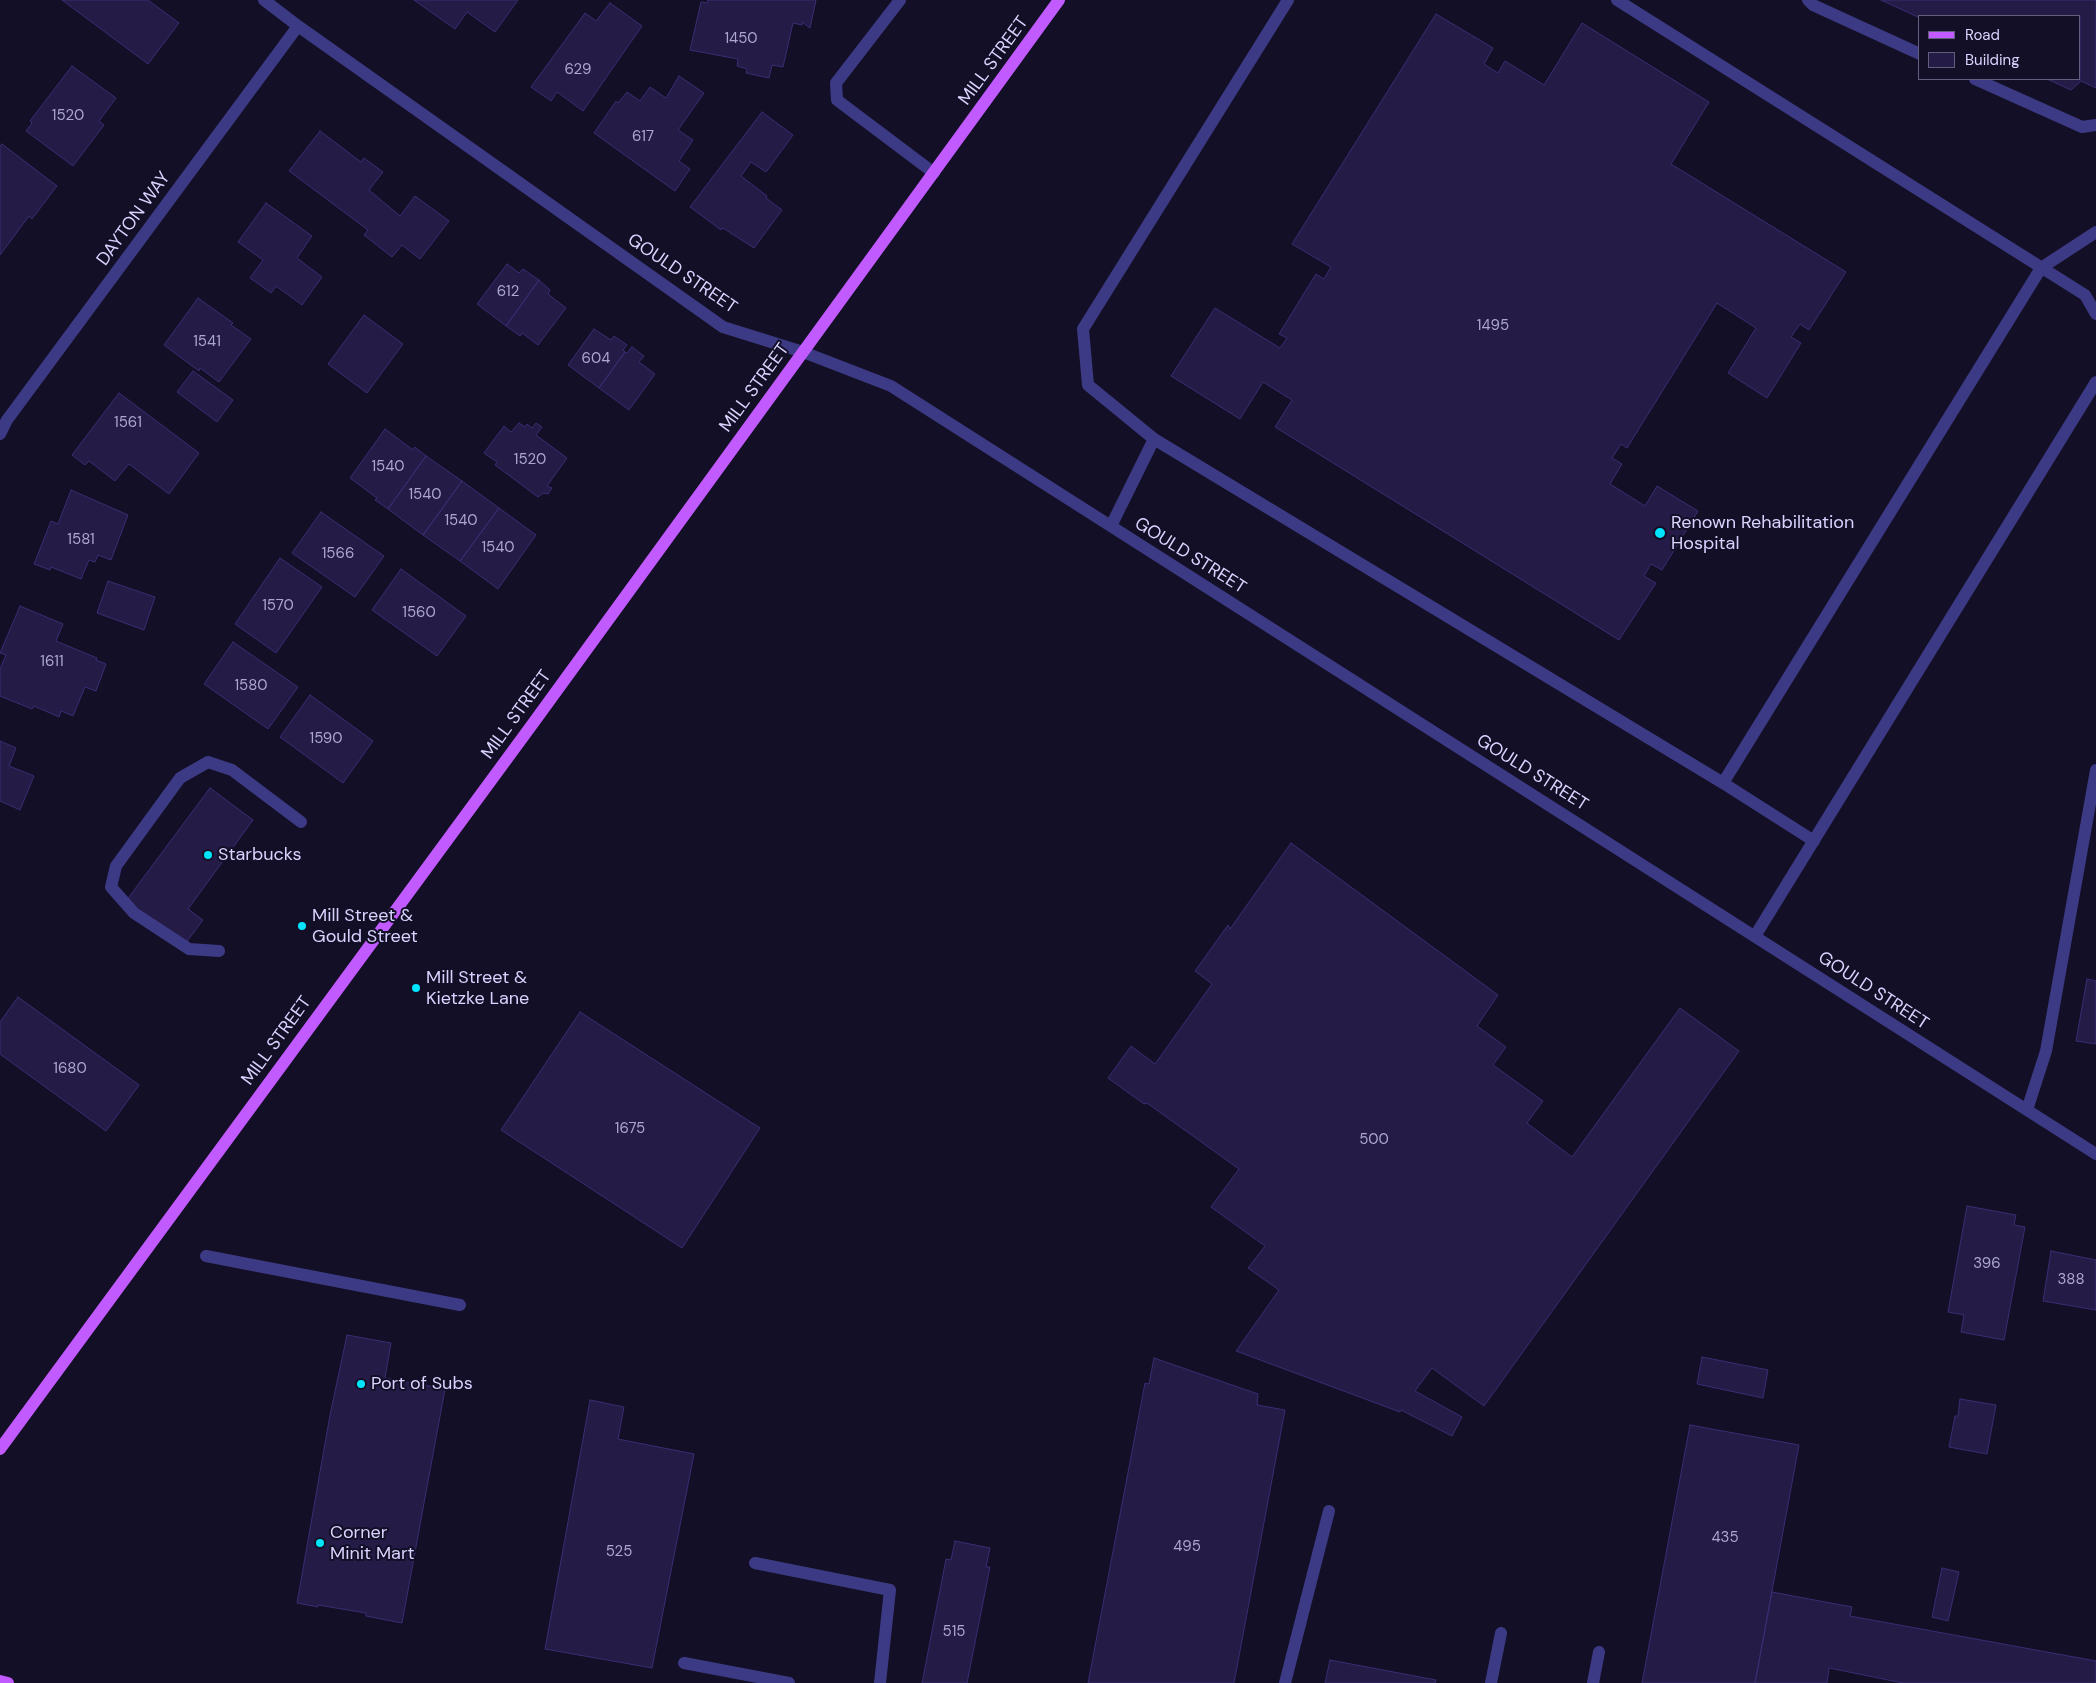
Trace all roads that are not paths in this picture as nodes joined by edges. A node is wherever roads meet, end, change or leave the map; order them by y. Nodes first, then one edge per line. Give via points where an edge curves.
1 (264, 0) edge
2 (900, 0) edge
3 (1060, 0) edge
4 (1288, 0) edge
5 (1617, 0) edge
6 (1808, 0) edge
7 (298, 26) junction
8 (1918, 53) edge
9 (1977, 80) edge
10 (2096, 125) edge
11 (934, 173) junction
12 (2096, 232) edge
13 (2041, 268) junction
14 (2096, 314) edge
15 (803, 352) junction
16 (2096, 382) edge
17 (0, 434) edge
18 (1154, 439) junction
19 (1111, 526) junction
20 (2096, 770) edge
21 (1723, 784) junction
22 (302, 822) dead end
23 (1814, 841) junction
24 (1755, 936) junction
25 (219, 951) dead end
26 (2027, 1110) junction
27 (2096, 1154) edge
28 (206, 1256) dead end
29 (460, 1305) dead end
30 (0, 1449) edge
31 (1329, 1511) dead end
32 (756, 1563) dead end
33 (1501, 1633) dead end
34 (1599, 1652) dead end
35 (684, 1663) dead end
36 (789, 1683) edge
37 (880, 1683) edge
38 (1285, 1683) edge
39 (1491, 1683) edge
40 (1593, 1683) edge

1 - 7 street, GOULD STREET
2 - 11 street via 836,83 837,100
3 - 11 main road, MILL STREET
4 - 18 street via 1084,330 1088,384
5 - 13 street
6 - 8 street
7 - 15 street, GOULD STREET via 723,327
7 - 17 street, DAYTON WAY via 7,420
9 - 10 street via 2082,127
11 - 15 main road, MILL STREET
12 - 13 street
13 - 14 street via 2085,295
13 - 21 street
15 - 19 street, GOULD STREET via 890,386
15 - 30 main road, MILL STREET
16 - 23 street
18 - 19 street
18 - 21 street
19 - 24 street, GOULD STREET
20 - 26 street via 2046,1051
21 - 23 street
22 - 25 street via 232,770 208,762 180,778 116,866 111,887 134,913 189,949
23 - 24 street
24 - 26 street, GOULD STREET
26 - 27 street, GOULD STREET
28 - 29 street
31 - 38 street
32 - 37 street via 890,1590
33 - 39 street
34 - 40 street
35 - 36 street

